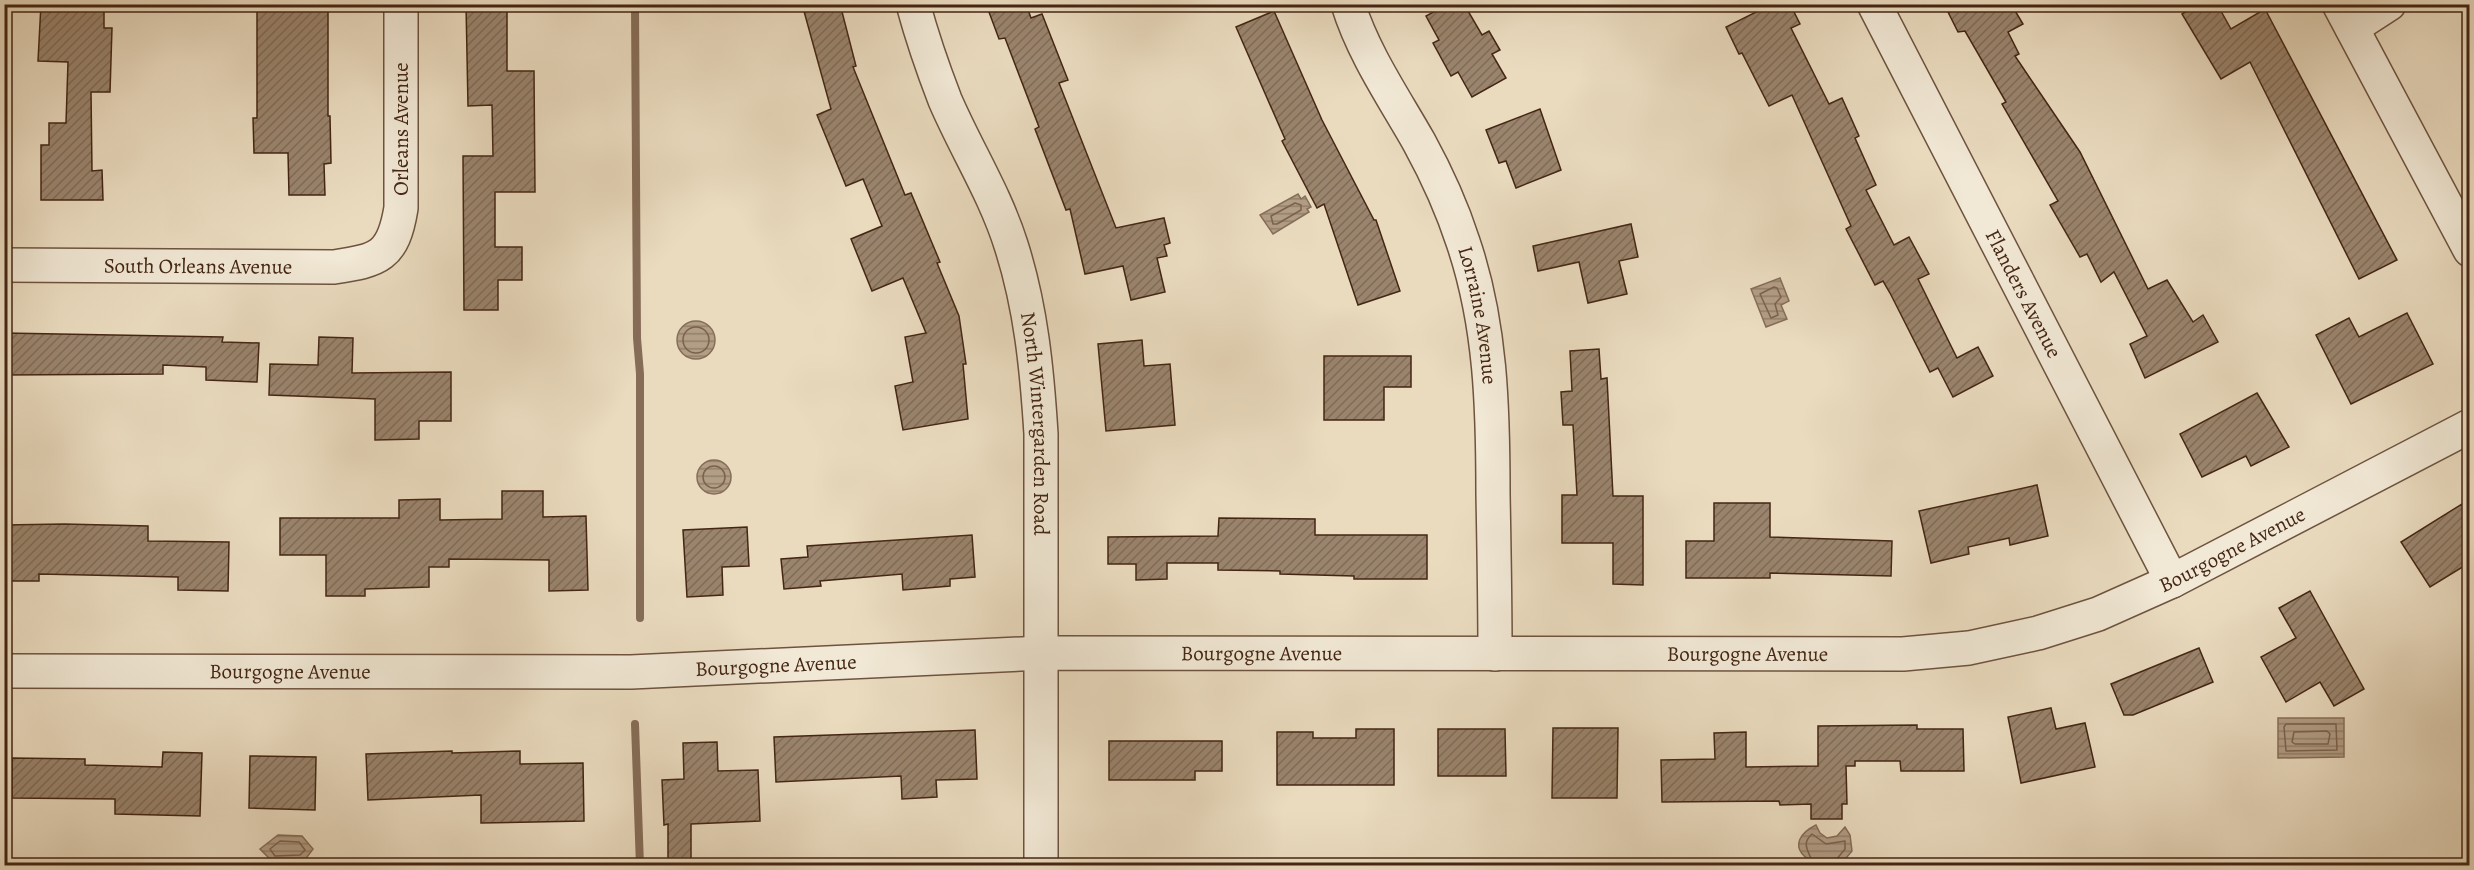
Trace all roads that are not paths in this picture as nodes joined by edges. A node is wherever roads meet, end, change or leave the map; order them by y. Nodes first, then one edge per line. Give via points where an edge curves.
1 (401, 4) edge
2 (913, 4) edge
3 (1348, 4) edge
4 (1874, 4) edge
5 (2389, 4) edge
6 (2346, 16) edge
7 (385, 250) joint
8 (2469, 250) edge
9 (4, 265) edge
10 (2469, 426) edge
11 (2172, 581) junction
12 (1042, 653) junction
13 (1495, 654) junction
14 (4, 671) edge
15 (1041, 866) edge

1 - 7 street, Orleans Avenue via 401,208 397,231
2 - 12 street, North Wintergarden Road via 946,101 1011,244 1028,307 1041,434
3 - 13 street, Lorraine Avenue via 1382,79 1439,182 1463,242 1480,303 1490,366 1494,446
4 - 11 street, Flanders Avenue
5 - 6 street
6 - 8 street
7 - 9 street, South Orleans Avenue via 370,262 334,267
10 - 11 street, Bourgogne Avenue
11 - 13 street, Bourgogne Avenue via 2098,614 2038,633 1969,648 1872,655
12 - 13 street, Bourgogne Avenue
12 - 14 street, Bourgogne Avenue via 631,672
12 - 15 street, North Wintergarden Road

